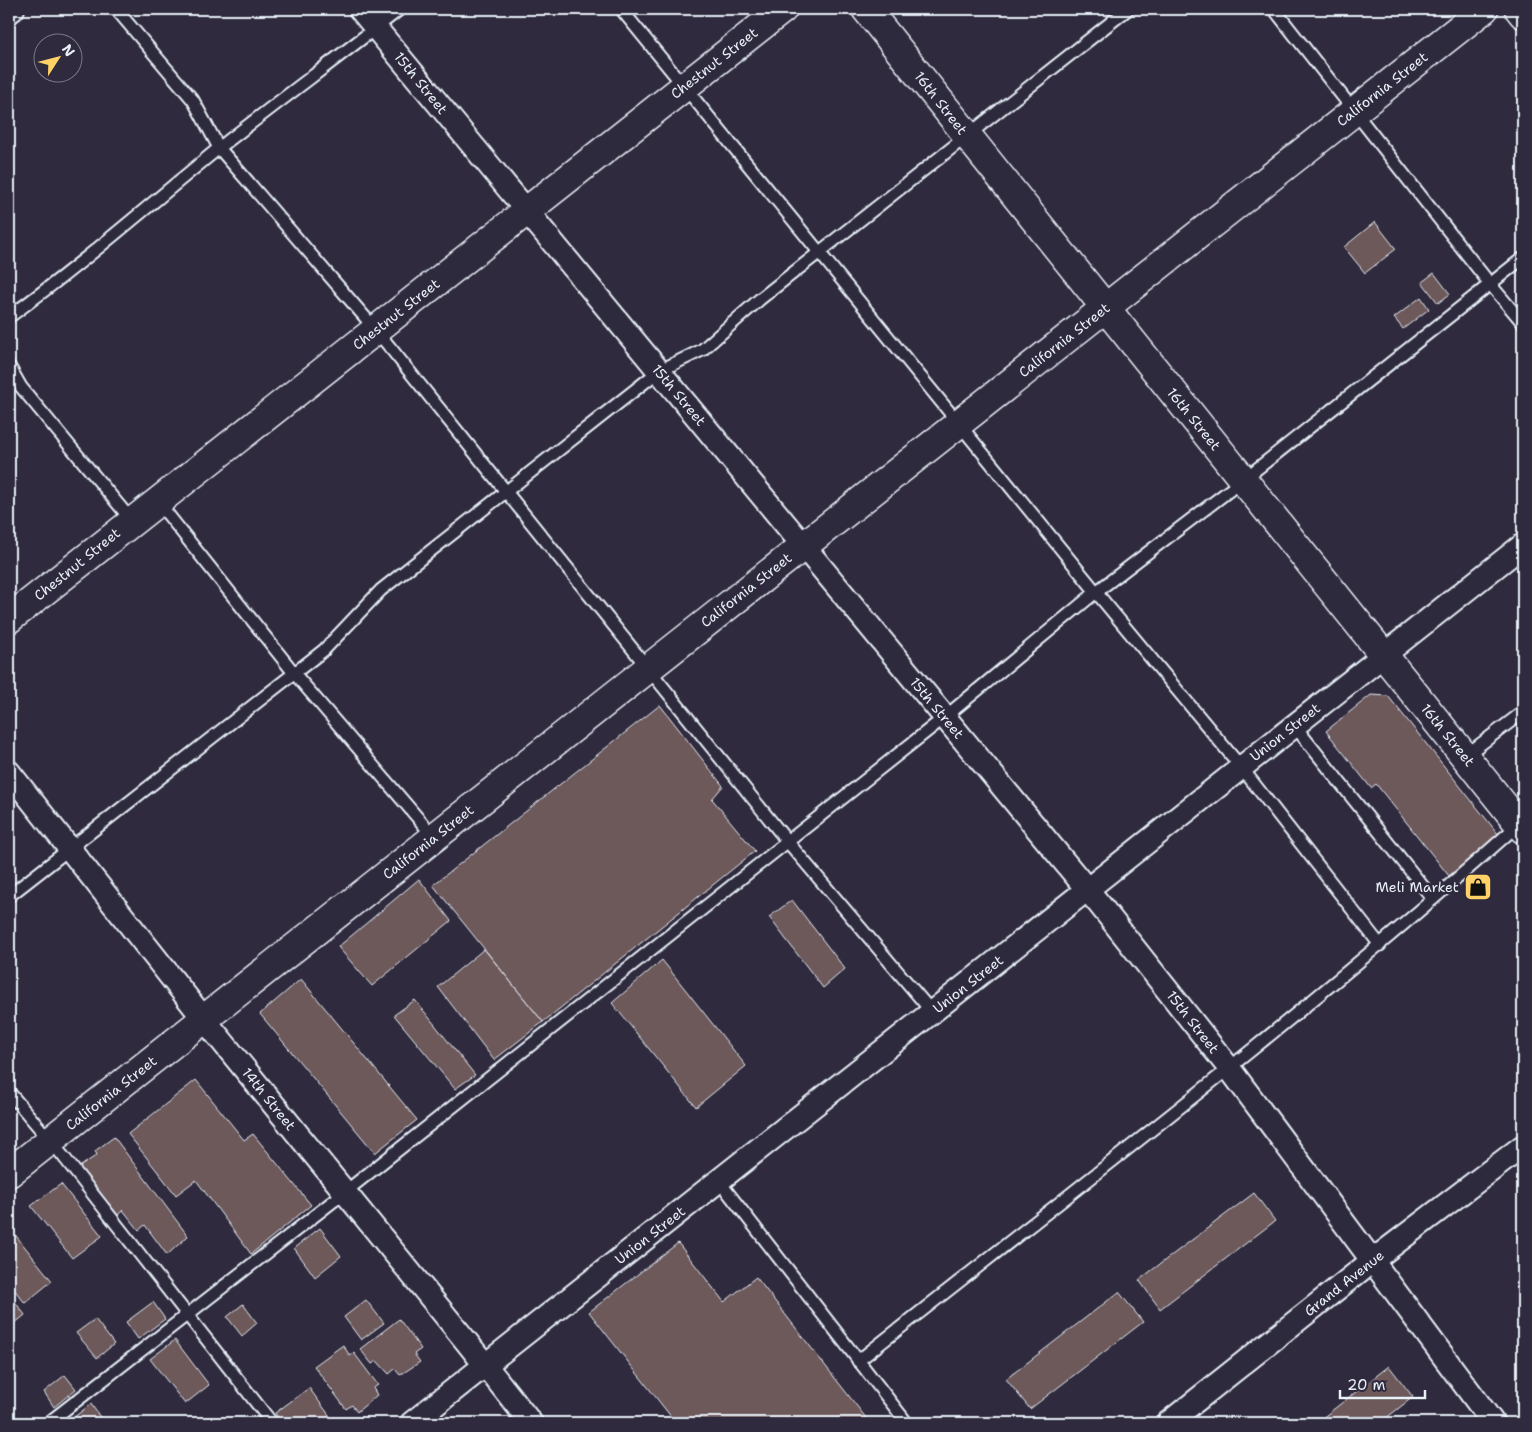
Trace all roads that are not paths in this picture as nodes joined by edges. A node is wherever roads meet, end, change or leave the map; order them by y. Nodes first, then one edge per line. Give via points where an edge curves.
1 (13, 9) edge
2 (116, 9) edge
3 (360, 9) edge
4 (400, 9) edge
5 (621, 9) edge
6 (783, 9) edge
7 (866, 9) edge
8 (1128, 9) edge
9 (1274, 9) edge
10 (1484, 9) edge
11 (1519, 9) edge
12 (9, 12) edge
13 (1113, 13) edge
14 (1523, 14) edge
15 (376, 28) junction
16 (684, 87) junction
17 (1354, 111) junction
18 (966, 135) junction
19 (219, 148) junction
20 (527, 211) junction
21 (818, 252) junction
22 (1523, 258) edge
23 (1490, 284) junction
24 (1105, 308) junction
25 (9, 317) edge
26 (1523, 323) edge
27 (376, 330) junction
28 (9, 366) edge
29 (659, 371) junction
30 (960, 422) junction
31 (1243, 480) junction
32 (505, 492) junction
33 (157, 501) junction
34 (132, 521) junction
35 (803, 545) junction
36 (1523, 545) edge
37 (1096, 592) junction
38 (9, 619) edge
39 (1384, 654) junction
40 (648, 668) junction
41 (294, 673) junction
42 (1523, 712) edge
43 (945, 717) junction
44 (1294, 725) junction
45 (1465, 756) junction
46 (1241, 767) junction
47 (9, 772) edge
48 (1521, 826) edge
49 (434, 837) junction
50 (787, 841) junction
51 (69, 848) junction
52 (1087, 889) junction
53 (9, 896) edge
54 (1433, 899) junction
55 (1380, 945) junction
56 (932, 1012) junction
57 (204, 1019) junction
58 (1229, 1068) junction
59 (9, 1092) edge
60 (50, 1140) junction
61 (1523, 1146) edge
62 (9, 1173) edge
63 (718, 1181) junction
64 (345, 1192) junction
65 (1372, 1261) junction
66 (187, 1315) junction
67 (858, 1361) junction
68 (485, 1365) junction
69 (48, 1423) edge
70 (272, 1423) edge
71 (412, 1423) edge
72 (531, 1423) edge
73 (907, 1423) edge
74 (1168, 1423) edge
75 (1492, 1423) edge

1 - 12 street
2 - 19 lane via 193,100
3 - 15 street, 15th Street
4 - 15 lane
5 - 16 lane
6 - 16 street, Chestnut Street
7 - 18 street, 16th Street
8 - 13 lane
9 - 17 lane
10 - 17 street, California Street
11 - 14 street
13 - 18 lane
15 - 19 lane
15 - 20 street, 15th Street
16 - 20 street, Chestnut Street
16 - 21 lane
17 - 23 lane
17 - 24 street, California Street
18 - 21 lane
18 - 24 street, 16th Street
19 - 25 lane via 87,258
19 - 27 lane
20 - 27 street, Chestnut Street
20 - 29 street, 15th Street
21 - 29 lane via 702,350
21 - 30 lane
22 - 23 lane
23 - 26 lane
23 - 31 lane
24 - 30 street, California Street
24 - 31 street, 16th Street
27 - 32 lane
27 - 33 street, Chestnut Street
28 - 34 lane via 21,387
29 - 32 lane
29 - 35 street, 15th Street
30 - 35 street, California Street
30 - 37 lane
31 - 37 lane
31 - 39 street, 16th Street
32 - 40 lane
32 - 41 lane via 380,590 324,650
33 - 34 street, Chestnut Street
33 - 41 lane
34 - 38 street, Chestnut Street
35 - 40 street, California Street
35 - 43 street, 15th Street
36 - 39 street, Union Street
37 - 43 lane
37 - 46 lane
39 - 44 street, Union Street
39 - 45 street, 16th Street
40 - 49 street, California Street
40 - 50 lane
41 - 49 lane
41 - 51 lane
42 - 45 lane
43 - 50 lane
43 - 52 street, 15th Street
44 - 46 street, Union Street
44 - 54 lane
45 - 48 street, 16th Street
46 - 52 street, Union Street
46 - 55 lane
47 - 51 street, 14th Street
48 - 54 lane
49 - 57 street, California Street
50 - 56 lane
50 - 64 lane
51 - 53 lane
51 - 57 street, 14th Street
52 - 56 street, Union Street
52 - 58 street, 15th Street
54 - 55 lane
55 - 58 lane
56 - 63 street, Union Street
57 - 60 street, California Street
57 - 64 street, 14th Street
58 - 65 street, 15th Street
58 - 67 lane
59 - 60 lane
60 - 62 street, California Street
60 - 66 lane
61 - 65 street, Grand Avenue
63 - 67 lane
63 - 68 street, Union Street
64 - 66 lane
64 - 68 street, 14th Street
65 - 74 street, Grand Avenue
65 - 75 street, 15th Street
66 - 69 lane
66 - 70 lane
67 - 73 lane
68 - 71 street, Union Street
68 - 72 street, 14th Street

